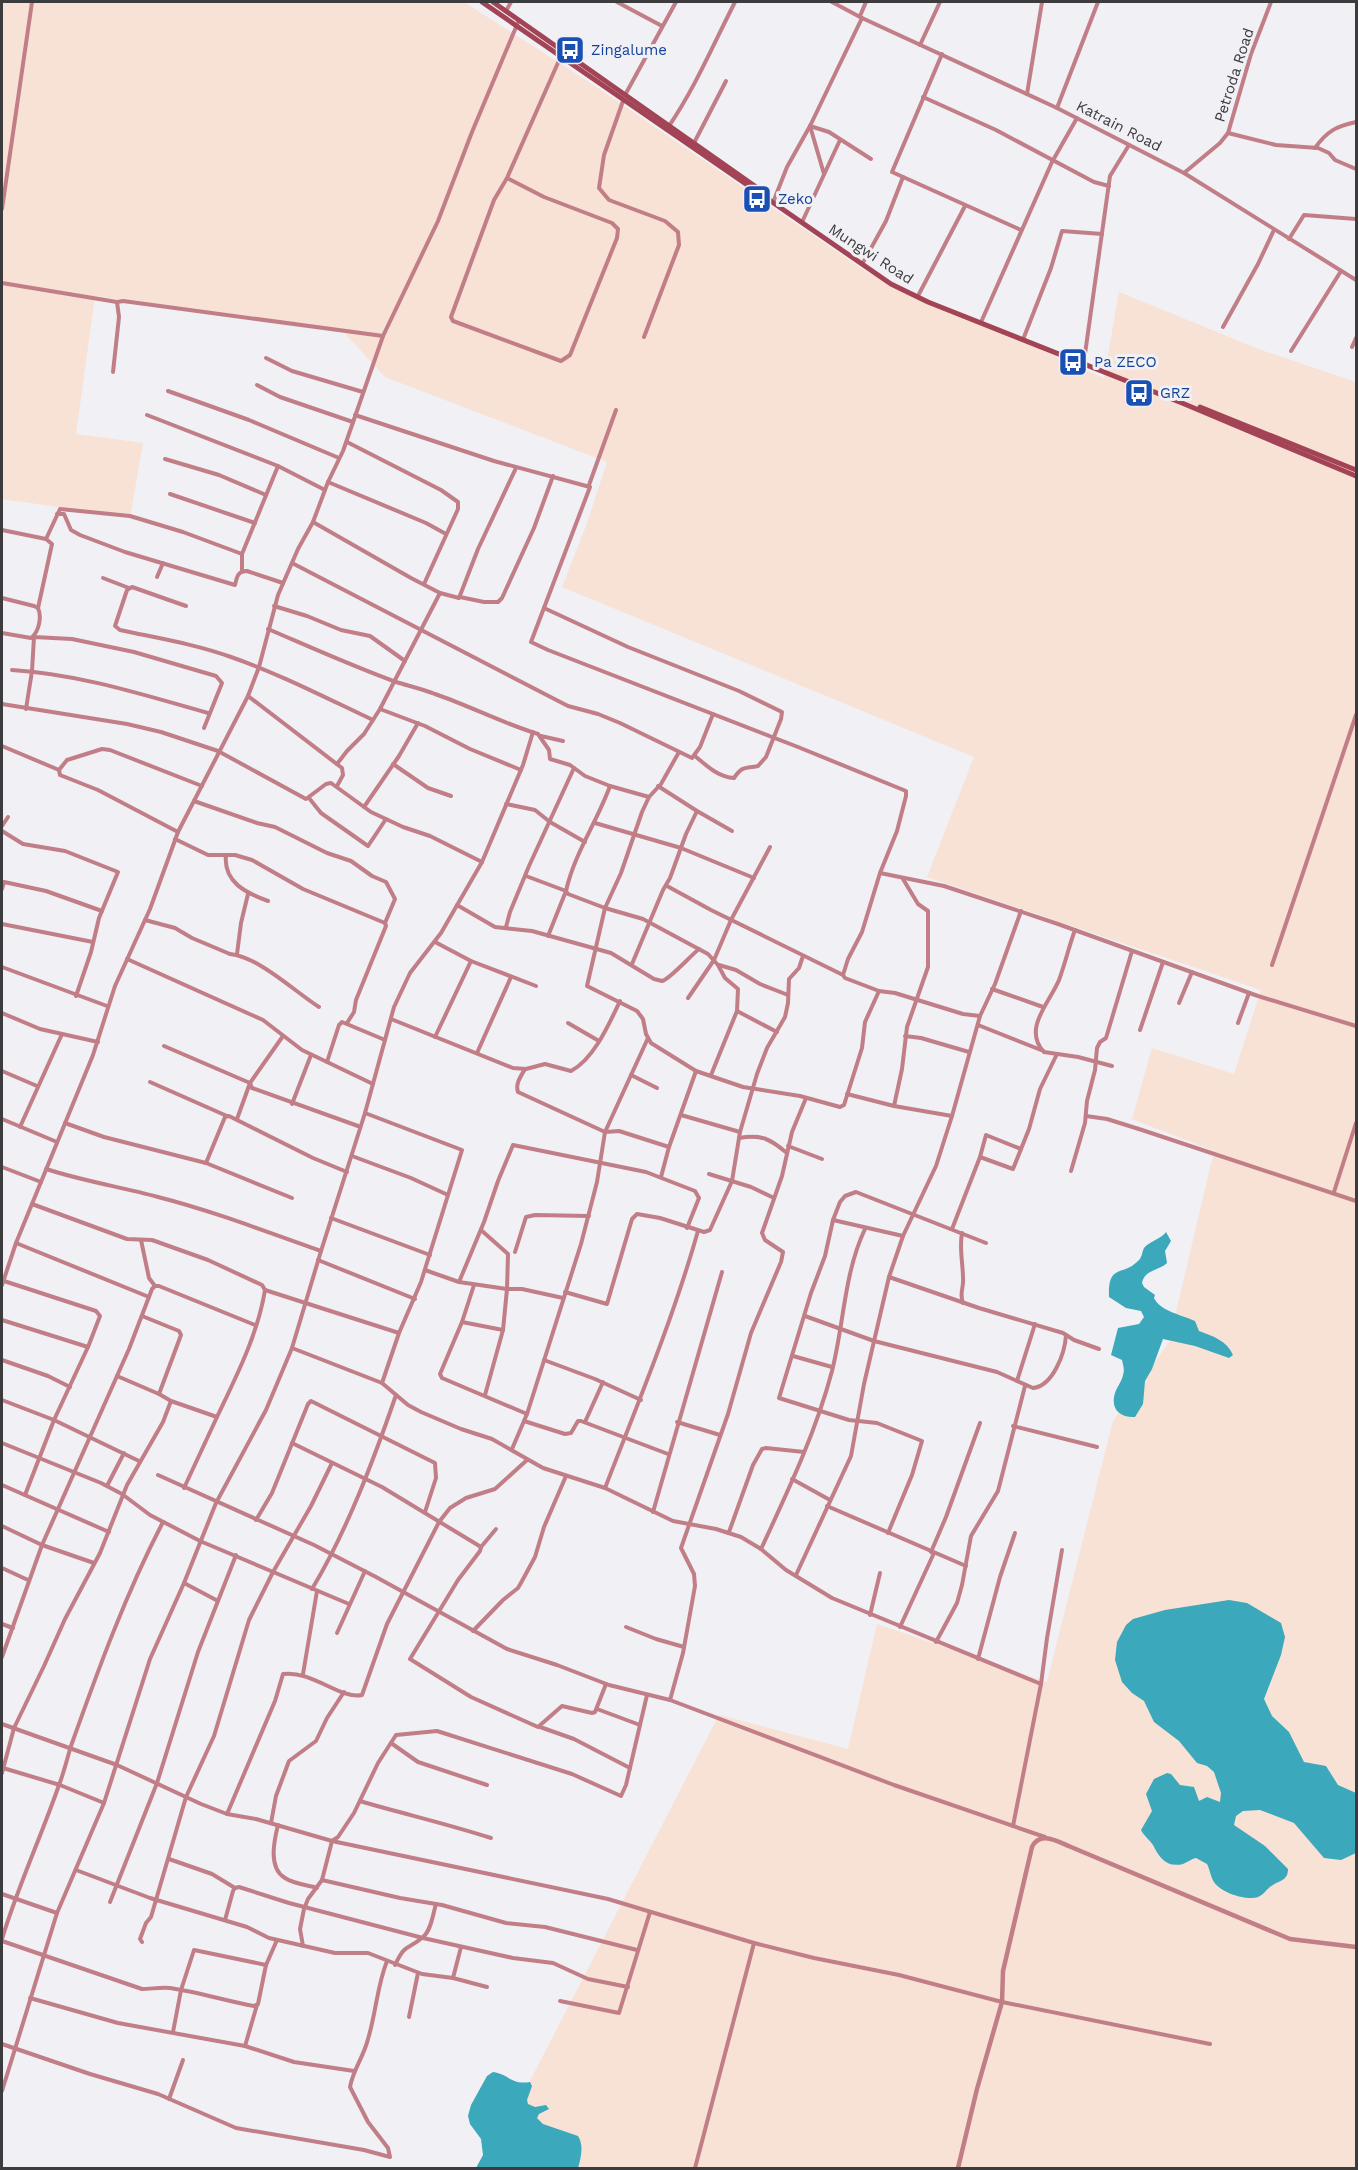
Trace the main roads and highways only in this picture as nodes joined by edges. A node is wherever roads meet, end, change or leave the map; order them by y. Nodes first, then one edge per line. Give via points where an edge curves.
1 (482, 2) edge
2 (493, 2) edge
3 (518, 23) junction
4 (624, 98) junction
5 (1356, 470) edge
6 (1356, 476) edge

1 - 3 main road, Mungwi Road
2 - 3 main road, Mungwi Road
3 - 4 main road, Mungwi Road
3 - 4 main road, Mungwi Road
4 - 5 main road, Mungwi Road via 894,282
4 - 6 main road, Mungwi Road via 902,290

